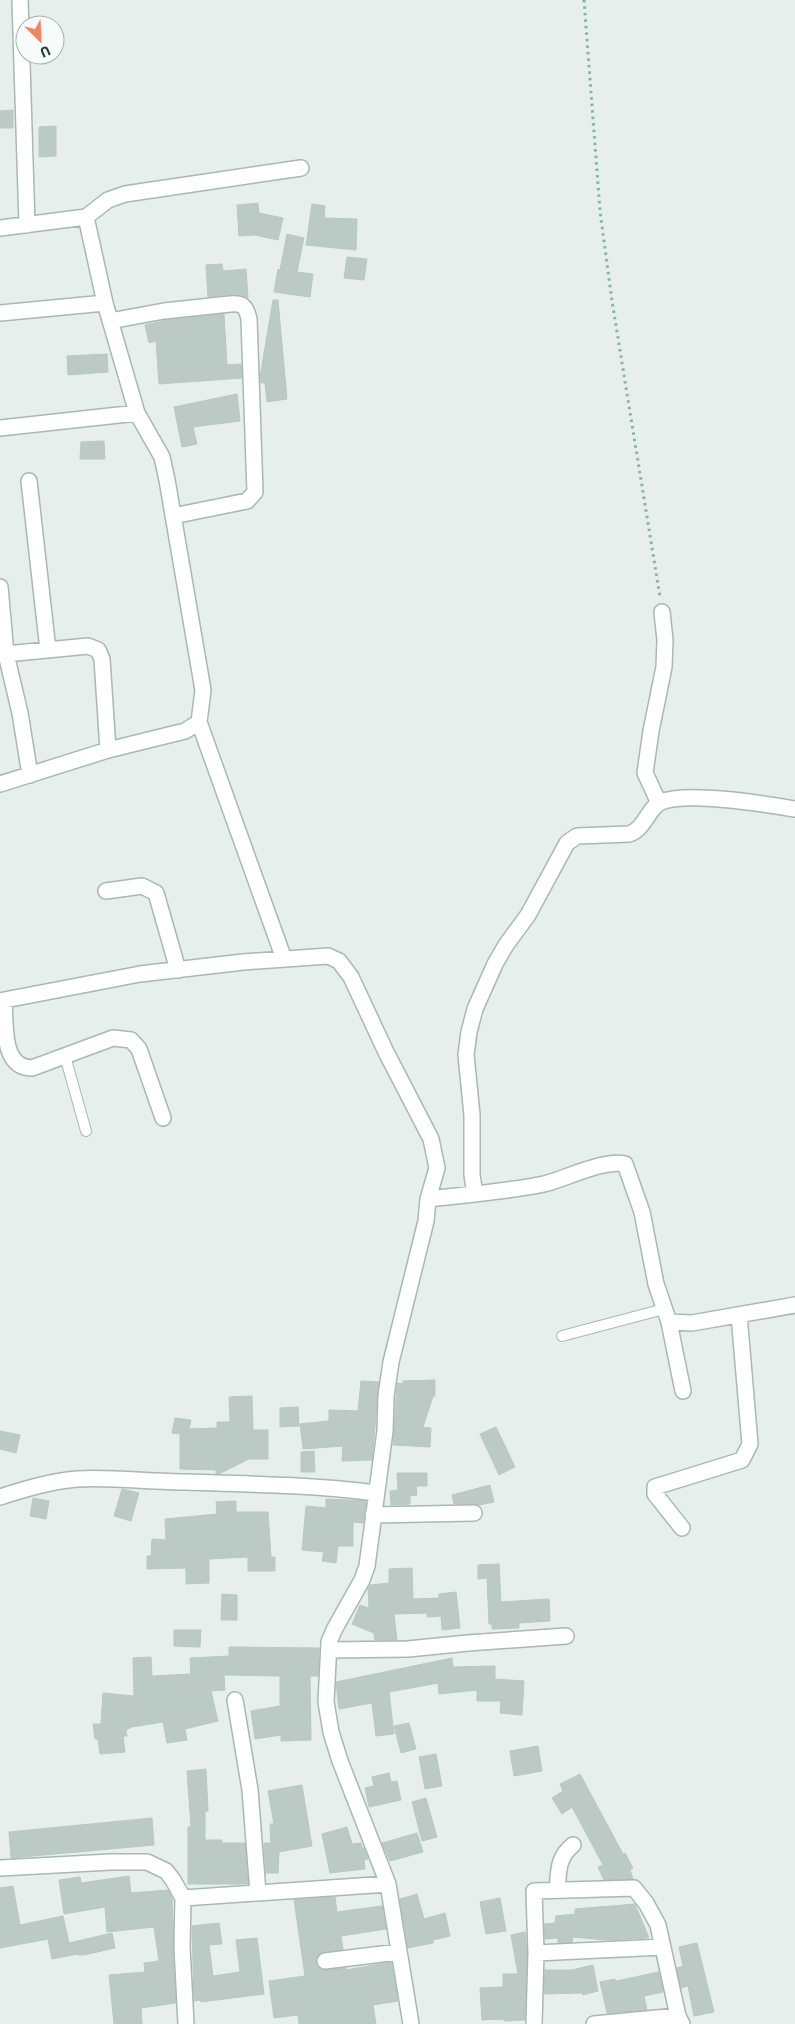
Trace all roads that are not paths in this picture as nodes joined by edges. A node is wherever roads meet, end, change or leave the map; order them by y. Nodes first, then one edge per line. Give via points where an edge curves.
1 (20, 0) edge
2 (301, 168) dead end
3 (86, 217) junction
4 (27, 226) junction
5 (0, 228) edge
6 (105, 303) junction
7 (0, 313) edge
8 (110, 321) junction
9 (137, 413) junction
10 (0, 428) edge
11 (30, 481) dead end
12 (173, 516) junction
13 (0, 587) edge
14 (662, 612) road end
15 (4, 648) edge
16 (48, 650) junction
17 (199, 722) junction
18 (108, 750) junction
19 (30, 775) junction
20 (0, 784) edge
21 (658, 803) junction
22 (795, 809) edge
23 (106, 891) dead end
24 (284, 959) junction
25 (178, 970) junction
26 (2, 1001) edge
27 (65, 1056) junction
28 (163, 1118) dead end
29 (86, 1131) dead end
30 (475, 1194) junction
31 (432, 1199) junction
32 (795, 1305) edge
33 (739, 1314) junction
34 (666, 1316) junction
35 (562, 1336) dead end
36 (683, 1391) dead end
37 (376, 1493) junction
38 (0, 1497) edge
39 (474, 1512) dead end
40 (374, 1515) junction
41 (682, 1528) dead end
42 (566, 1636) dead end
43 (329, 1650) junction
44 (235, 1700) dead end
45 (573, 1845) dead end
46 (0, 1868) edge
47 (388, 1884) junction
48 (557, 1890) junction
49 (258, 1893) junction
50 (182, 1898) junction
51 (663, 1946) junction
52 (398, 1952) junction
53 (536, 1952) junction
54 (325, 1961) dead end
55 (680, 2020) edge
56 (186, 2024) edge
57 (411, 2024) edge
58 (534, 2024) edge
59 (594, 2024) edge

1 - 4 street
2 - 3 street via 125,194 108,200
3 - 4 street
3 - 6 street
4 - 5 street
6 - 7 street
6 - 8 street
8 - 9 street
8 - 12 street via 240,303 246,308 255,492 247,501
9 - 10 street
9 - 12 street via 162,457
11 - 16 street
12 - 17 street via 204,690
13 - 15 street
14 - 21 street via 664,667 645,773
15 - 16 street
15 - 19 street via 20,713
16 - 18 street via 88,646 98,650 102,659
17 - 18 street via 184,731
17 - 24 street
18 - 19 street
19 - 20 street
21 - 22 street via 686,797
21 - 30 street via 636,832 571,839 528,915 495,964 475,1009 466,1055
23 - 25 street via 142,886 156,893
24 - 25 street
24 - 31 street via 328,956 339,961 351,977 431,1139 437,1168
25 - 26 street via 140,974
26 - 27 street via 9,1054 15,1063 32,1068
27 - 28 street via 113,1038 131,1040 139,1049
27 - 29 lane
30 - 31 street
30 - 34 street via 545,1184 588,1169 625,1164 642,1212 656,1284
31 - 37 street via 391,1362
32 - 33 street
33 - 34 street via 692,1322
33 - 41 street via 750,1444 742,1460 656,1487 655,1494
34 - 35 lane
34 - 36 street
37 - 38 street via 301,1486 107,1478 44,1484
37 - 40 street
39 - 40 street
40 - 43 street via 367,1566 334,1630
42 - 43 street via 408,1649
43 - 47 street via 326,1702 331,1732
44 - 49 street via 250,1790
45 - 48 street via 564,1852 560,1863
46 - 50 street via 147,1862 166,1871
47 - 49 street
47 - 52 street
48 - 51 street via 634,1888 658,1925
48 - 53 street via 534,1891
49 - 50 street
50 - 56 street
51 - 53 street
51 - 55 street
52 - 54 street
52 - 57 street
53 - 58 street
55 - 59 street

